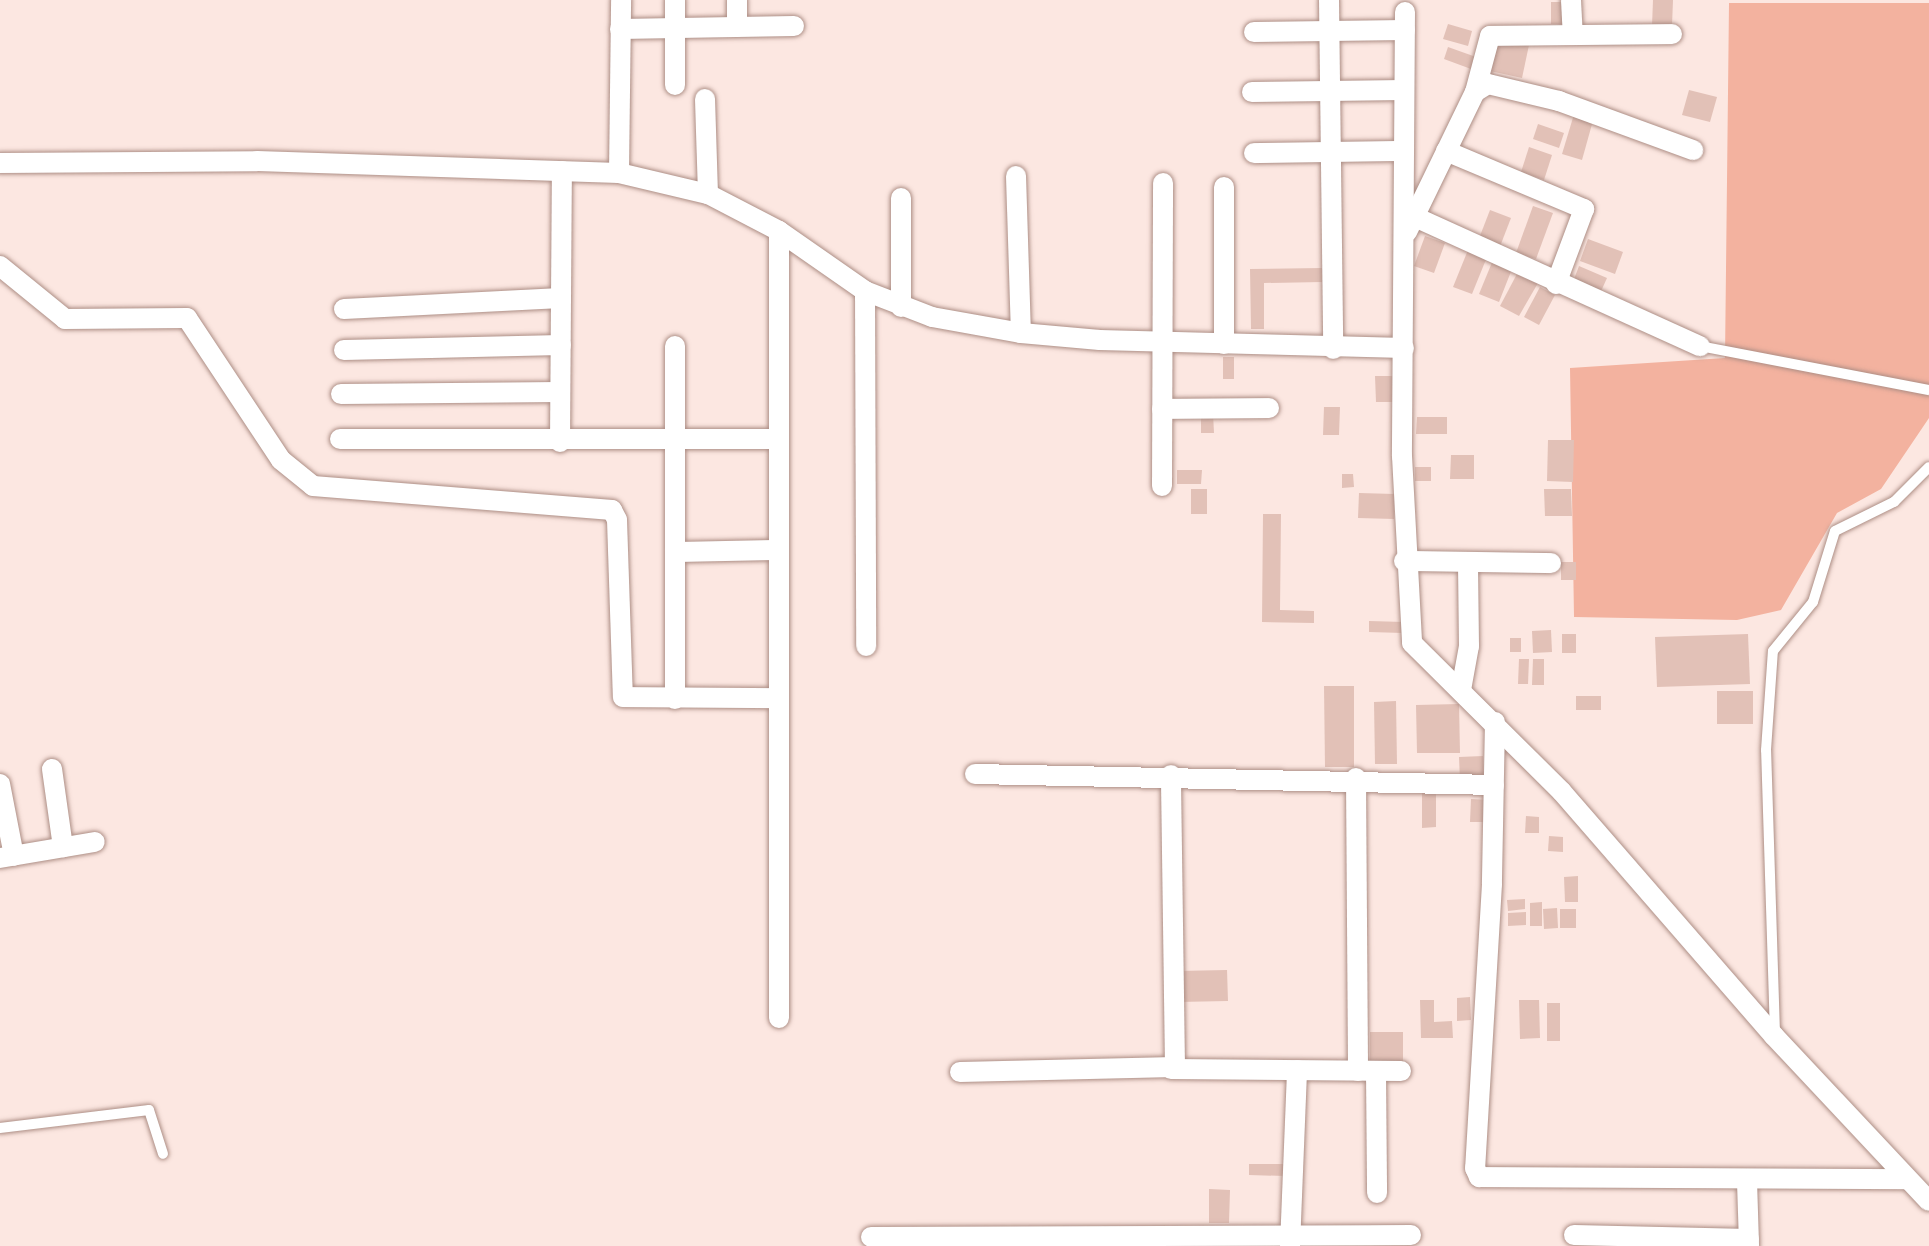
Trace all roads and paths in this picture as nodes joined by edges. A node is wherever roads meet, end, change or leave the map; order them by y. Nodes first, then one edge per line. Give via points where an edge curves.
1 (621, 0) edge
2 (675, 0) edge
3 (737, 0) edge
4 (1329, 0) edge
5 (1571, 0) edge
6 (794, 26) dead end
7 (737, 27) junction
8 (620, 29) junction
9 (675, 29) junction
10 (1330, 31) junction
11 (1254, 32) dead end
12 (1573, 33) junction
13 (1672, 34) dead end
14 (675, 85) dead end
15 (1404, 90) junction
16 (1331, 91) junction
17 (1252, 92) dead end
18 (1475, 92) junction
19 (705, 99) dead end
20 (1693, 150) dead end
21 (1404, 151) junction
22 (1446, 151) junction
23 (1331, 152) junction
24 (1254, 153) dead end
25 (0, 163) edge
26 (562, 171) junction
27 (619, 173) junction
28 (1016, 176) dead end
29 (1163, 183) dead end
30 (1224, 187) dead end
31 (708, 194) junction
32 (901, 198) dead end
33 (1415, 217) junction
34 (779, 231) junction
35 (1404, 239) junction
36 (0, 266) edge
37 (1556, 284) junction
38 (865, 291) junction
39 (561, 298) junction
40 (901, 307) junction
41 (344, 309) dead end
42 (1021, 333) junction
43 (1162, 342) junction
44 (1224, 344) junction
45 (561, 345) junction
46 (675, 346) dead end
47 (1700, 346) joint
48 (1404, 348) junction
49 (1333, 349) junction
50 (344, 350) dead end
51 (1929, 390) edge
52 (560, 392) junction
53 (341, 394) dead end
54 (1269, 408) dead end
55 (1162, 409) junction
56 (340, 439) dead end
57 (777, 439) junction
58 (675, 440) junction
59 (560, 442) junction
60 (1929, 467) edge
61 (1162, 486) dead end
62 (776, 550) junction
63 (675, 552) junction
64 (1404, 561) junction
65 (1468, 562) junction
66 (1551, 563) dead end
67 (866, 646) dead end
68 (1461, 690) junction
69 (776, 698) junction
70 (675, 699) junction
71 (1495, 722) junction
72 (52, 769) dead end
73 (975, 774) dead end
74 (1171, 775) junction
75 (1356, 778) junction
76 (0, 784) edge
77 (1494, 785) junction
78 (95, 842) dead end
79 (63, 847) junction
80 (7, 857) edge
81 (779, 1018) dead end
82 (1774, 1036) junction
83 (1171, 1069) junction
84 (1297, 1070) junction
85 (1367, 1071) junction
86 (1401, 1071) dead end
87 (960, 1072) dead end
88 (0, 1128) edge
89 (163, 1154) dead end
90 (1905, 1179) junction
91 (1747, 1181) junction
92 (1377, 1193) dead end
93 (1929, 1201) edge
94 (1411, 1235) dead end
95 (1574, 1235) dead end
96 (871, 1237) dead end
97 (1071, 1240) edge
98 (1136, 1240) edge
99 (1226, 1240) edge
100 (1290, 1240) edge
101 (976, 1241) edge
102 (1749, 1243) edge

1 - 8 street
2 - 9 street
3 - 7 street
4 - 10 street
5 - 12 street
6 - 7 street
7 - 9 street
8 - 9 street
8 - 27 street
9 - 14 street
10 - 11 street
10 - 15 street via 1405,21
10 - 16 street
12 - 13 street
12 - 18 street via 1490,36
15 - 16 street
15 - 21 street
16 - 17 street
16 - 23 street
18 - 20 street via 1496,84
18 - 22 street
19 - 31 street
21 - 23 street
21 - 35 street
22 - 33 street
22 - 37 street via 1584,209
23 - 24 street
23 - 49 street
25 - 26 street via 257,161
26 - 27 street
26 - 39 street
27 - 31 street
28 - 42 street
29 - 43 street
30 - 44 street
31 - 34 street
32 - 40 street
33 - 35 street
33 - 37 street
34 - 38 street
34 - 57 street
35 - 48 street
36 - 70 street via 65,319 187,318 281,460 313,486 612,510 617,520 623,697
37 - 47 street
38 - 40 street
38 - 67 street
39 - 41 street
39 - 45 street
40 - 42 street
42 - 43 street
43 - 44 street
43 - 55 street
44 - 49 street
45 - 50 street
45 - 52 street
46 - 58 street
47 - 51 lane
48 - 49 street
48 - 64 street
52 - 53 street
52 - 59 street
54 - 55 street
55 - 61 street
56 - 59 street
57 - 58 street
57 - 62 street
58 - 59 street
58 - 63 street
60 - 82 lane via 1894,502 1835,531 1813,602 1773,651 1766,750
62 - 63 street
62 - 69 street
63 - 70 street
64 - 65 street
64 - 68 street via 1412,643
65 - 66 street
65 - 68 street via 1469,646
68 - 71 street
69 - 70 street
69 - 81 street
71 - 77 street
71 - 82 street
72 - 79 street
73 - 74 street
74 - 75 street
74 - 83 street via 1176,1063
75 - 77 street
75 - 85 street
76 - 80 street
77 - 91 street via 1476,1172 1484,1178
78 - 79 street
79 - 80 street
82 - 90 street
83 - 84 street
83 - 87 street
84 - 85 street
84 - 100 street
85 - 86 street
85 - 92 street
88 - 89 lane via 149,1110
90 - 91 street
90 - 93 street
91 - 102 street
94 - 100 street
95 - 102 street
96 - 101 street
97 - 98 street
97 - 101 street
98 - 99 street
99 - 100 street

